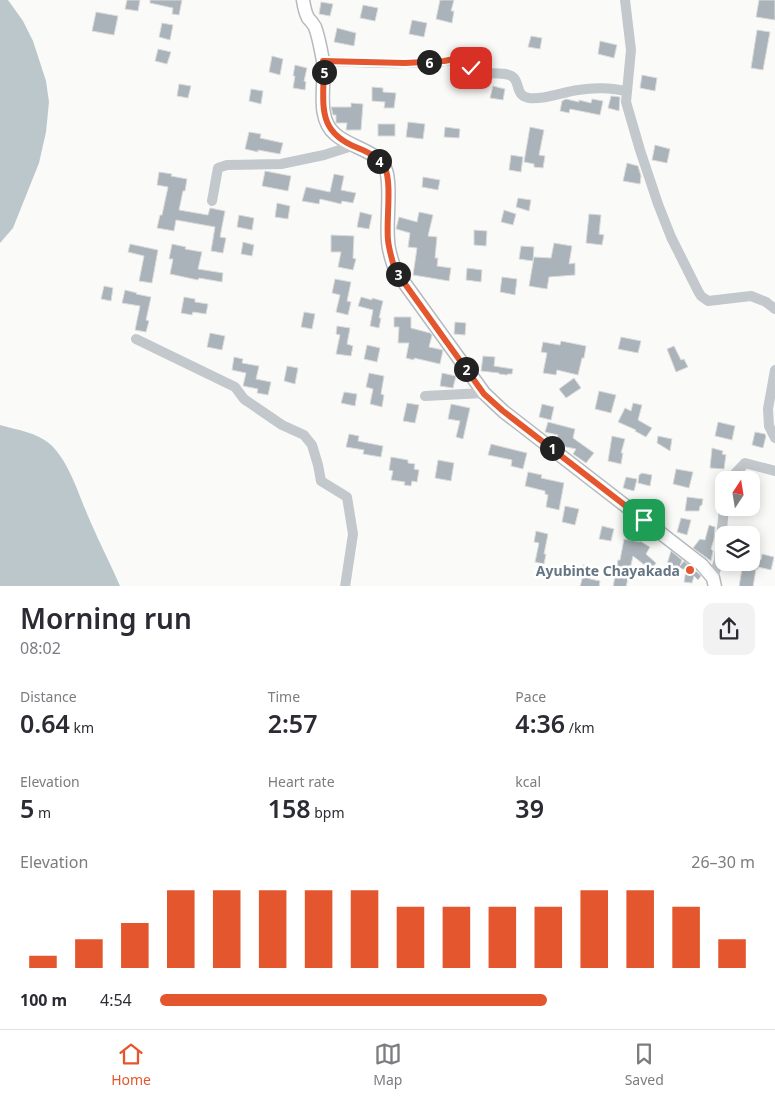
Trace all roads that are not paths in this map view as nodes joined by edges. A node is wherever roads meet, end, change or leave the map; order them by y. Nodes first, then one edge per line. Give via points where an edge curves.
1 (303, 0) edge
2 (625, 0) edge
3 (323, 61) junction
4 (627, 91) junction
5 (352, 146) junction
6 (212, 200) dead end
7 (775, 309) edge
8 (136, 340) dead end
9 (775, 370) edge
10 (484, 394) junction
11 (425, 396) dead end
12 (775, 438) edge
13 (737, 471) edge
14 (775, 471) edge
15 (723, 516) edge
16 (714, 582) edge
17 (345, 586) edge

1 - 3 main road via 318,35
2 - 4 street via 631,50
3 - 4 street via 405,63 462,60 474,72 508,74 514,78 521,94 531,98 602,87
3 - 5 main road via 327,124 334,134
4 - 7 street via 626,102 658,204 701,296 708,301 751,296
5 - 6 street via 281,164 218,168
5 - 10 main road via 377,158 385,168 388,178 388,241 395,270
8 - 17 street via 235,387 244,399 304,434 312,445 320,481 346,497 353,534
9 - 12 street via 768,409 769,426
10 - 11 street
10 - 16 main road via 702,565
13 - 14 street via 745,463
15 - 16 street

